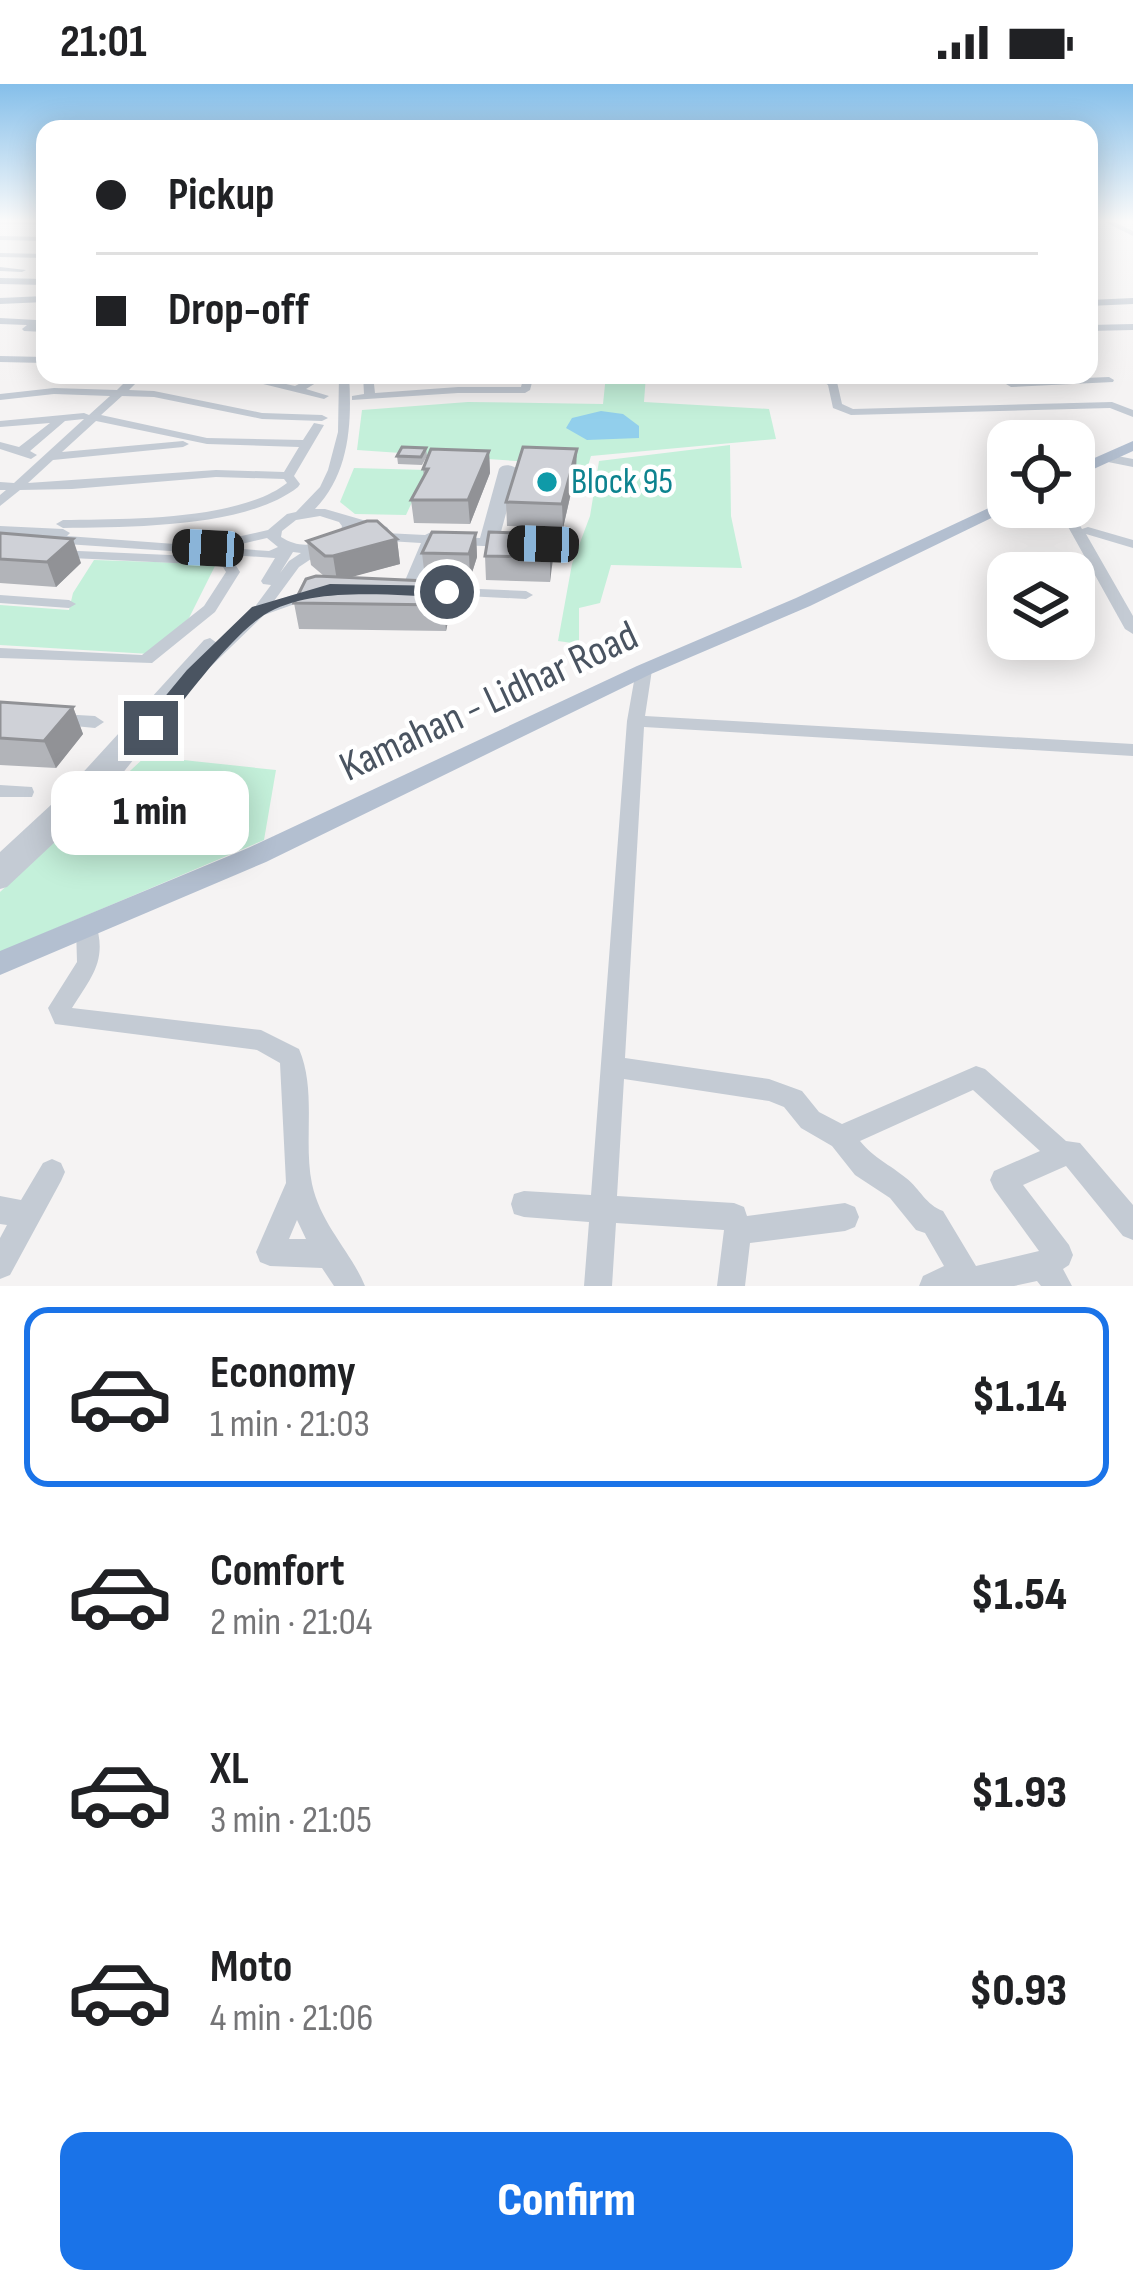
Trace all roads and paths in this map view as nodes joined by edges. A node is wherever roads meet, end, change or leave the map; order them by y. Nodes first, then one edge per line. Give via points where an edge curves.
1 (24, 276) joint
2 (36, 279) edge
3 (2, 290) edge
4 (33, 292) dead end
5 (36, 297) edge
6 (1133, 302) edge
7 (1098, 304) edge
8 (0, 321) edge
9 (36, 326) edge
10 (36, 327) edge
11 (1133, 327) edge
12 (1098, 328) edge
13 (0, 330) edge
14 (0, 359) edge
15 (36, 363) edge
16 (36, 365) edge
17 (0, 370) edge
18 (1098, 380) edge
19 (1109, 380) dead end
20 (116, 384) edge
21 (124, 384) edge
22 (129, 384) edge
23 (279, 384) edge
24 (307, 384) edge
25 (344, 384) edge
26 (358, 384) edge
27 (366, 384) edge
28 (528, 384) edge
29 (532, 384) edge
30 (831, 384) edge
31 (1011, 384) edge
32 (284, 385) joint
33 (297, 389) junction
34 (324, 396) dead end
35 (0, 397) edge
36 (363, 398) junction
37 (531, 404) dead end
38 (1047, 406) junction
39 (1133, 414) edge
40 (89, 416) junction
41 (61, 418) junction
42 (36, 421) junction
43 (111, 421) junction
44 (0, 424) edge
45 (208, 440) junction
46 (307, 444) junction
47 (1133, 445) edge
48 (4, 446) edge
49 (22, 452) junction
50 (76, 454) junction
51 (45, 456) junction
52 (1107, 458) junction
53 (1095, 463) edge
54 (1133, 463) edge
55 (288, 476) junction
56 (5, 488) edge
57 (500, 499) dead end
58 (0, 502) edge
59 (300, 514) junction
60 (987, 514) edge
61 (341, 517) junction
62 (63, 524) dead end
63 (1075, 528) edge
64 (1088, 531) dead end
65 (0, 533) edge
66 (273, 533) junction
67 (426, 536) junction
68 (488, 538) junction
69 (527, 541) edge
70 (1133, 544) edge
71 (326, 546) junction
72 (288, 548) junction
73 (48, 553) edge
74 (330, 590) edge
75 (526, 595) dead end
76 (0, 599) edge
77 (69, 604) dead end
78 (259, 611) junction
79 (1133, 629) edge
80 (0, 653) edge
81 (644, 670) junction
82 (48, 719) edge
83 (636, 721) junction
84 (95, 722) dead end
85 (1133, 750) edge
86 (121, 752) junction
87 (0, 790) edge
88 (25, 792) dead end
89 (0, 864) edge
90 (0, 881) edge
91 (87, 927) junction
92 (0, 963) edge
93 (614, 1066) junction
94 (841, 1137) junction
95 (1062, 1154) junction
96 (52, 1172) dead end
97 (299, 1183) junction
98 (524, 1204) dead end
99 (13, 1213) edge
100 (602, 1213) junction
101 (845, 1217) dead end
102 (1133, 1226) edge
103 (738, 1231) junction
104 (327, 1255) junction
105 (0, 1265) edge
106 (1051, 1275) edge
107 (969, 1280) edge
108 (351, 1286) edge
109 (598, 1286) edge
110 (731, 1286) edge
111 (933, 1286) edge

1 - 2 street
1 - 3 street
3 - 4 street
3 - 5 street
6 - 7 street
8 - 9 street
10 - 13 street
11 - 12 street
14 - 15 street
16 - 17 street
18 - 19 street
20 - 35 street
21 - 40 street
22 - 46 street via 320,422
23 - 32 street
24 - 33 street
25 - 59 street via 335,465 318,501
26 - 36 street
27 - 36 street
28 - 36 street
29 - 37 street
30 - 38 street via 846,411
31 - 38 street
32 - 33 street
33 - 34 street
36 - 61 street via 332,502
38 - 39 street via 1112,405
40 - 41 street
40 - 43 street
40 - 51 street
41 - 42 street
41 - 49 street
42 - 44 street
42 - 48 street
43 - 45 street
43 - 50 street
45 - 46 street
45 - 50 street
46 - 55 street
47 - 52 main road
48 - 49 street
49 - 51 street
50 - 51 street
51 - 56 street
52 - 53 main road
52 - 54 street
55 - 56 street via 212,472 86,488
55 - 62 street via 292,490 261,504
56 - 58 street
57 - 68 street
59 - 61 street
59 - 66 street
60 - 81 main road, Kamahan - Lidhar Road
61 - 67 street
61 - 71 street via 349,531
63 - 79 street
64 - 70 street
65 - 66 street via 229,542
65 - 72 street via 271,555
66 - 72 street
67 - 68 street
67 - 71 street
67 - 75 street via 398,590
68 - 69 street
71 - 72 street
71 - 78 street via 294,564
72 - 86 street
73 - 80 street via 233,572 210,609 146,660
74 - 78 street
76 - 77 street
78 - 86 street
81 - 83 street
81 - 91 main road, Kamahan - Lidhar Road
82 - 84 street
83 - 85 street
83 - 93 street
86 - 89 street
86 - 90 street via 88,800
87 - 88 street
91 - 92 main road, Kamahan - Lidhar Road
91 - 97 street via 88,962 59,1014 242,1037 287,1051 298,1091
93 - 94 street via 781,1093
93 - 100 street
94 - 95 street via 976,1077
94 - 107 street via 933,1221
95 - 102 street via 1071,1152
95 - 106 street via 1003,1180 1059,1255
96 - 99 street
97 - 104 street
97 - 104 street via 269,1252
98 - 100 street
99 - 105 street
100 - 103 street via 734,1217
100 - 109 street
101 - 103 street
103 - 110 street
104 - 108 street
106 - 107 street
107 - 111 street

